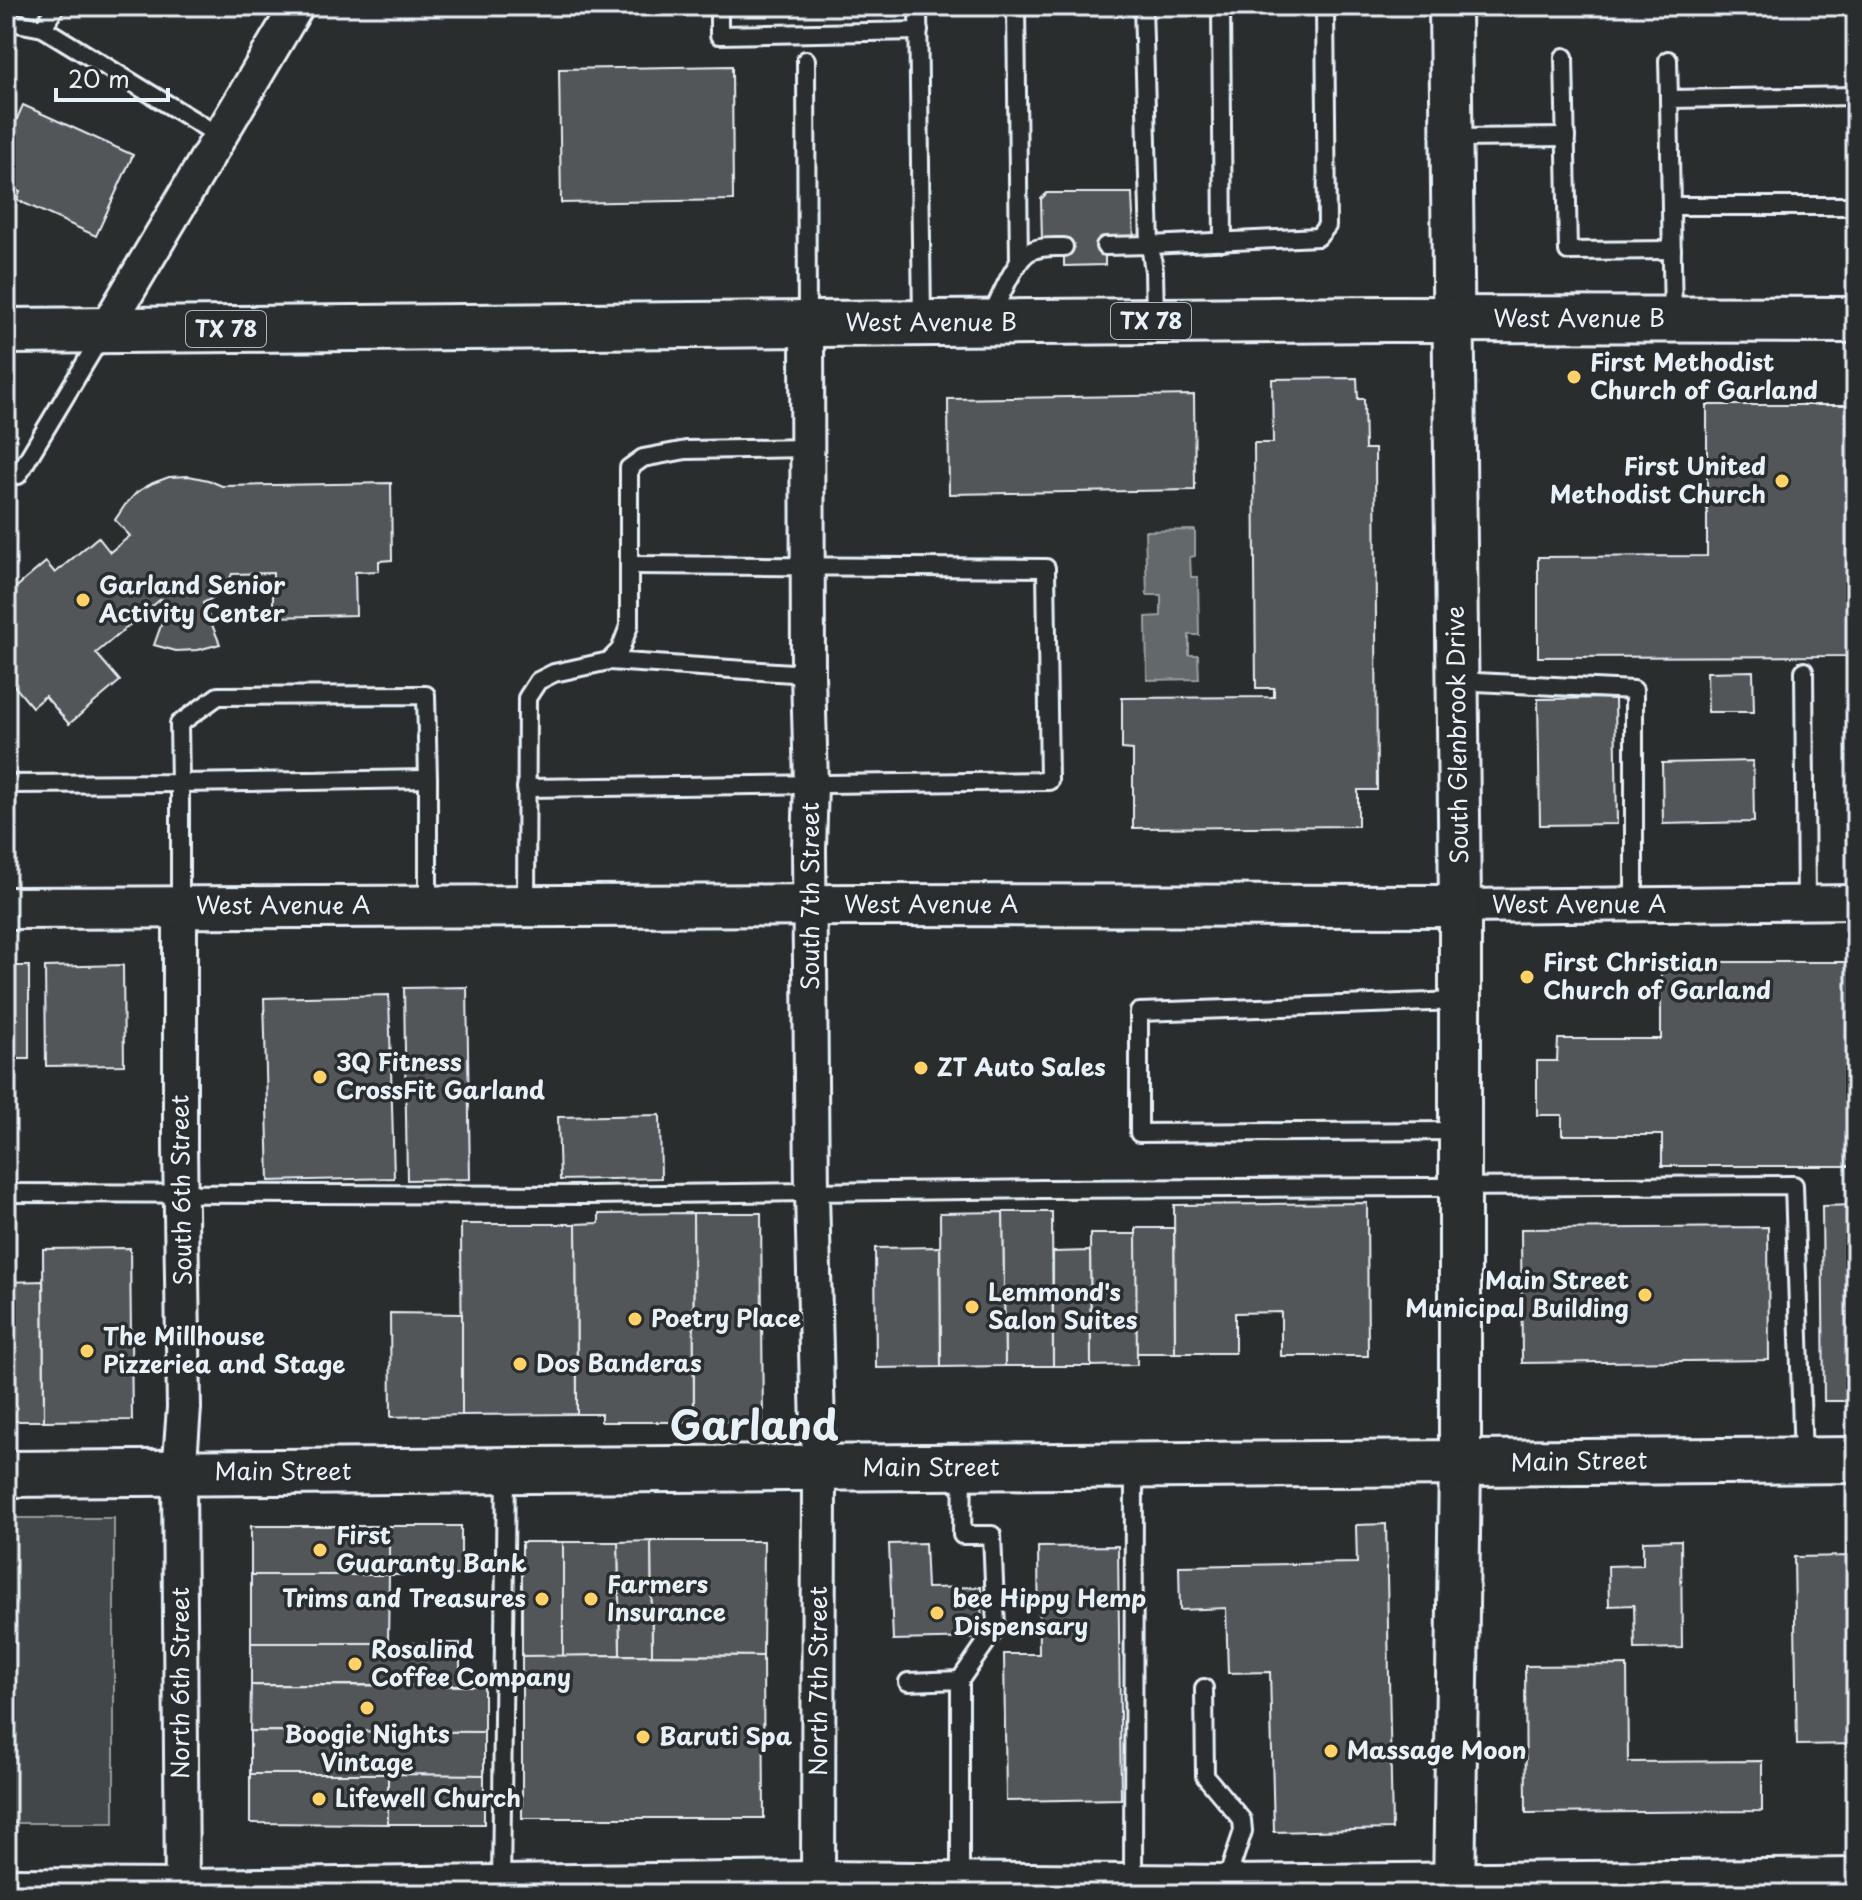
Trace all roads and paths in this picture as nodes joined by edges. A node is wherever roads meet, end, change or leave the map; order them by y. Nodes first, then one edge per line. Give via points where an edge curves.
1 (56, 6) edge
2 (297, 6) edge
3 (719, 6) edge
4 (918, 6) edge
5 (1016, 6) edge
6 (1143, 6) edge
7 (1221, 6) edge
8 (1325, 6) edge
9 (1450, 6) edge
10 (6, 21) edge
11 (43, 28) junction
12 (919, 31) junction
13 (1564, 57) dead end
14 (806, 60) dead end
15 (1668, 60) dead end
16 (1856, 96) edge
17 (1669, 99) junction
18 (221, 137) junction
19 (1566, 137) junction
20 (1451, 138) junction
21 (1671, 206) junction
22 (1856, 206) edge
23 (1223, 242) junction
24 (1150, 245) junction
25 (1105, 246) dead end
26 (1064, 247) dead end
27 (1672, 250) junction
28 (1019, 262) junction
29 (1453, 319) junction
30 (1673, 319) junction
31 (1856, 320) edge
32 (1155, 321) junction
33 (987, 322) junction
34 (922, 323) junction
35 (807, 324) junction
36 (105, 330) junction
37 (6, 331) edge
38 (808, 448) junction
39 (6, 475) edge
40 (629, 565) junction
41 (809, 567) junction
42 (609, 661) junction
43 (1804, 671) dead end
44 (808, 674) junction
45 (1457, 681) junction
46 (428, 779) junction
47 (180, 783) junction
48 (6, 784) edge
49 (811, 784) junction
50 (526, 788) junction
51 (1806, 902) junction
52 (1856, 902) edge
53 (428, 905) junction
54 (810, 905) junction
55 (1634, 905) junction
56 (526, 906) junction
57 (1460, 906) junction
58 (180, 907) junction
59 (6, 908) edge
60 (1460, 1001) junction
61 (1460, 1131) junction
62 (1460, 1187) junction
63 (6, 1193) edge
64 (812, 1193) junction
65 (181, 1194) junction
66 (1803, 1460) junction
67 (1856, 1460) edge
68 (1460, 1464) junction
69 (1134, 1466) junction
70 (963, 1468) junction
71 (819, 1469) junction
72 (506, 1471) junction
73 (179, 1473) junction
74 (6, 1474) edge
75 (960, 1680) junction
76 (908, 1682) dead end
77 (1204, 1688) dead end
78 (1856, 1879) edge
79 (960, 1884) junction
80 (1767, 1887) edge
81 (818, 1888) edge
82 (6, 1889) edge
83 (1454, 1889) edge
84 (502, 1890) edge
85 (1133, 1890) edge
86 (1224, 1890) edge
87 (182, 1892) edge

1 - 11 lane
2 - 18 street
3 - 12 lane via 719,35
4 - 12 lane
5 - 28 lane
6 - 24 lane
7 - 23 lane
8 - 23 lane via 1327,226 1318,237
9 - 20 street, South Glenbrook Drive
10 - 11 lane
11 - 18 lane
12 - 34 lane
13 - 19 lane
14 - 35 lane
15 - 17 lane
16 - 17 lane
17 - 21 lane
18 - 36 street
19 - 20 lane
19 - 27 lane via 1568,251
20 - 29 street, South Glenbrook Drive
21 - 22 lane
21 - 27 lane
23 - 24 lane
24 - 25 lane
24 - 32 lane
26 - 28 lane via 1042,247
27 - 30 lane
28 - 33 lane
29 - 30 main road, West Avenue B / TX 78
29 - 32 main road, West Avenue B / TX 78
29 - 45 street, South Glenbrook Drive
30 - 31 main road, West Avenue B / TX 78
32 - 33 main road, West Avenue B / TX 78
33 - 34 main road, West Avenue B / TX 78
34 - 35 main road, West Avenue B / TX 78
35 - 36 main road, West Avenue B / TX 78
35 - 38 street, South 7th Street
36 - 37 main road, West Avenue B / TX 78
36 - 39 lane via 18,475
38 - 40 lane via 686,450 643,458 629,468
38 - 41 street, South 7th Street
40 - 41 lane
40 - 42 lane via 629,626 620,650
41 - 44 street, South 7th Street
41 - 49 lane via 1046,568 1049,781
42 - 44 lane
42 - 50 lane via 538,681 527,698
43 - 51 lane
44 - 49 street, South 7th Street
45 - 55 lane via 1634,690
45 - 57 street, South Glenbrook Drive
46 - 47 lane
46 - 47 lane via 426,695 218,696 179,724
46 - 53 lane
47 - 48 lane
47 - 58 lane
49 - 50 lane
49 - 54 street, South 7th Street
50 - 56 lane
51 - 52 street, West Avenue A
51 - 55 street, West Avenue A
53 - 56 street, West Avenue A
53 - 58 street, West Avenue A
54 - 56 street, West Avenue A
54 - 57 street, West Avenue A
54 - 64 street, South 7th Street
55 - 57 street, West Avenue A
57 - 60 street, South Glenbrook Drive
58 - 59 street, West Avenue A
58 - 65 street, South 6th Street
60 - 61 street, South Glenbrook Drive
60 - 61 lane via 1139,1012 1139,1133
61 - 62 street, South Glenbrook Drive
62 - 64 lane
62 - 66 lane via 1794,1185
62 - 68 street, South Glenbrook Drive
63 - 65 lane
64 - 65 lane
64 - 71 street, South 7th Street
65 - 73 street, South 6th Street via 184,1408
66 - 67 main road, Main Street
66 - 68 main road, Main Street
68 - 69 main road, Main Street
68 - 83 street, South Glenbrook Drive
69 - 70 main road, Main Street
69 - 85 lane
70 - 71 main road, Main Street
70 - 75 lane via 962,1535 992,1535 996,1628
71 - 72 main road, Main Street
71 - 81 street, North 7th Street
72 - 73 main road, Main Street
72 - 84 lane
73 - 74 main road, Main Street
73 - 87 street, North 6th Street
75 - 76 lane
75 - 79 lane
77 - 86 lane via 1205,1776 1242,1820
78 - 80 street
79 - 81 street
79 - 85 street
80 - 83 street
81 - 84 street
82 - 87 street
83 - 86 street
84 - 87 street
85 - 86 street

